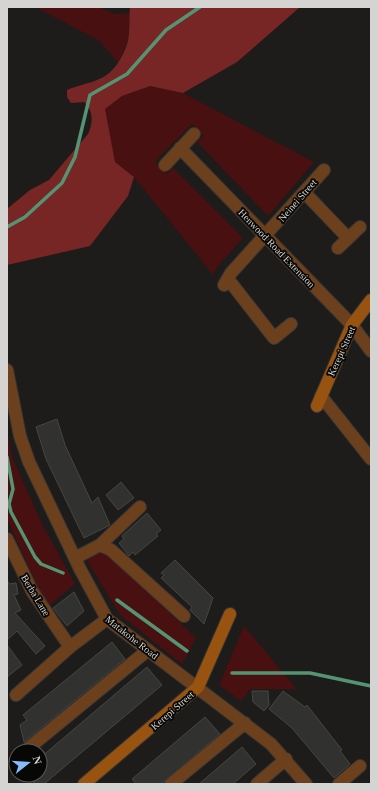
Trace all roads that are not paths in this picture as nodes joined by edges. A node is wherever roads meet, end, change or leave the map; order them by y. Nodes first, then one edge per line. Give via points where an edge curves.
1 (194, 134) dead end
2 (180, 148) junction
3 (165, 165) dead end
4 (324, 170) dead end
5 (304, 192) junction
6 (360, 227) dead end
7 (266, 236) junction
8 (348, 238) junction
9 (338, 248) dead end
10 (371, 300) edge
11 (290, 324) dead end
12 (352, 325) junction
13 (371, 350) edge
14 (7, 370) edge
15 (371, 459) edge
16 (140, 507) dead end
17 (7, 539) edge
18 (100, 544) junction
19 (75, 558) junction
20 (230, 614) dead end
21 (184, 616) dead end
22 (107, 619) junction
23 (70, 647) junction
24 (148, 650) junction
25 (198, 687) junction
26 (16, 695) dead end
27 (245, 723) junction
28 (35, 743) edge
29 (286, 759) junction
30 (360, 766) dead end
31 (84, 784) edge
32 (171, 784) edge
33 (257, 784) edge
34 (306, 784) edge
35 (339, 784) edge

1 - 2 street
2 - 3 street
2 - 7 street, Henwood Road Extension
4 - 5 street, Neinei Street
5 - 7 street, Neinei Street
5 - 8 street
6 - 8 street
7 - 11 street, Neinei Street via 226,282 274,338
7 - 12 street, Henwood Road Extension
8 - 9 street
10 - 12 street, Kerepi Street
12 - 13 street, Henwood Road Extension
12 - 15 street, Kerepi Street via 319,401
14 - 19 street, Matakohe Road via 24,449
16 - 18 street
17 - 23 street, Berba Lane via 32,591
18 - 19 street
18 - 21 street via 111,550
19 - 22 street, Matakohe Road
20 - 25 street, Kerepi Street
22 - 23 street
22 - 24 street, Matakohe Road
23 - 26 street
24 - 25 street, Matakohe Road
24 - 28 street
25 - 27 street, Matakohe Road
25 - 31 street, Kerepi Street
27 - 29 street, Matakohe Road
27 - 32 street
29 - 33 street
29 - 34 street, Matakohe Road
30 - 35 street

